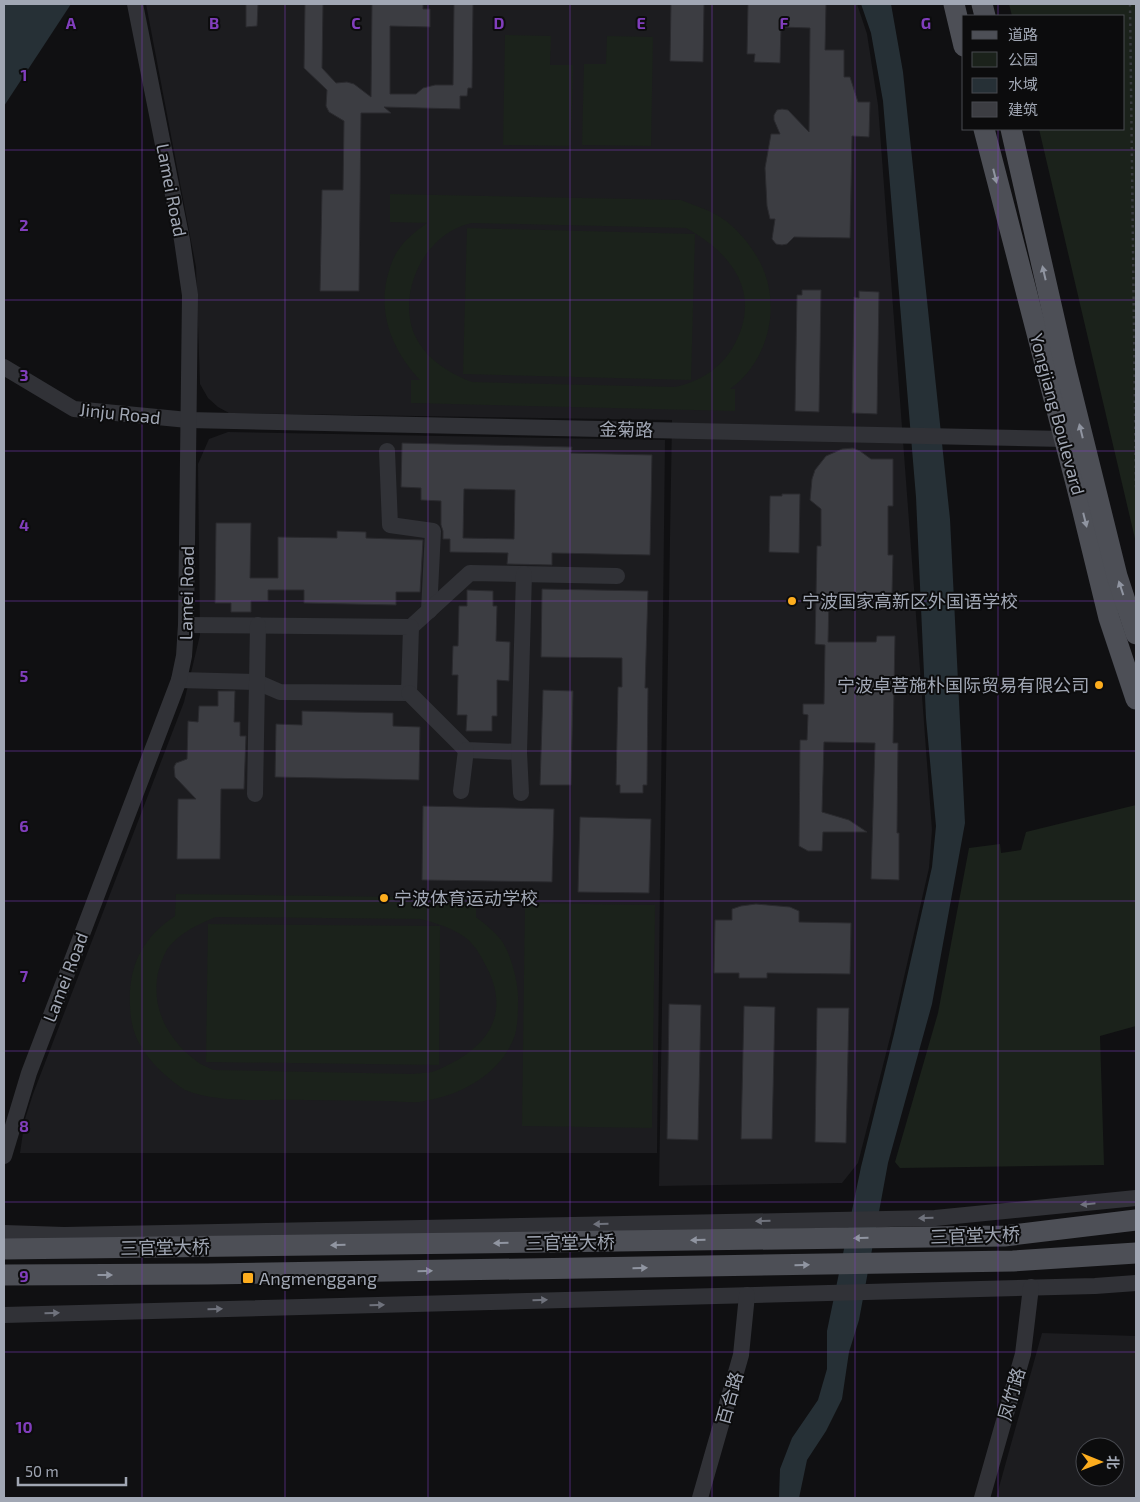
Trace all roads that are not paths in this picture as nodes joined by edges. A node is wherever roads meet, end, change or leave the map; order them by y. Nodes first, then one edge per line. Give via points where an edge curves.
1 (135, 4) edge
2 (954, 4) edge
3 (962, 38) edge
4 (984, 130) edge
5 (1011, 130) edge
6 (4, 367) edge
7 (188, 420) junction
8 (1065, 439) junction
9 (388, 452) dead end
10 (524, 574) junction
11 (617, 576) dead end
12 (429, 611) junction
13 (186, 624) junction
14 (258, 625) junction
15 (411, 627) junction
16 (1136, 634) edge
17 (179, 680) junction
18 (257, 682) junction
19 (409, 693) junction
20 (1136, 699) edge
21 (466, 750) junction
22 (519, 752) junction
23 (461, 790) dead end
24 (522, 793) dead end
25 (255, 794) dead end
26 (4, 1156) edge
27 (1136, 1198) edge
28 (1136, 1220) edge
29 (4, 1233) edge
30 (4, 1248) edge
31 (1136, 1253) edge
32 (4, 1275) edge
33 (1136, 1283) edge
34 (1031, 1287) junction
35 (747, 1295) junction
36 (4, 1315) edge
37 (700, 1498) edge
38 (982, 1498) edge

1 - 7 street, Lamei Road via 190,295
2 - 3 main road
4 -> 8 main road, Yongjiang Boulevard
16 -> 5 main road, Yongjiang Boulevard via 1117,576 1065,366
6 - 7 street, Jinju Road via 74,409
7 - 8 street, 金菊路
7 - 13 street, Lamei Road
8 -> 20 main road, Yongjiang Boulevard via 1109,618
9 - 12 street via 390,525 433,531
10 - 11 street
10 - 12 street via 470,573
10 - 22 street
12 - 15 street
13 - 14 street
13 - 17 street, Lamei Road
14 - 15 street
14 - 18 street
15 - 19 street
17 - 18 street
17 - 26 street, Lamei Road via 36,1055
18 - 19 street via 280,692
18 - 25 street
19 - 21 street
21 - 22 street
21 - 23 street
22 - 24 street
27 -> 29 street via 935,1218
28 -> 30 main road, 三官堂大桥 via 1004,1236
32 -> 31 main road, 三官堂大桥, bridge via 1013,1262
33 - 34 street
34 - 35 street
34 - 38 street, 凤竹路 via 1023,1354
36 -> 35 street
35 - 37 street, 百合路 via 741,1355

